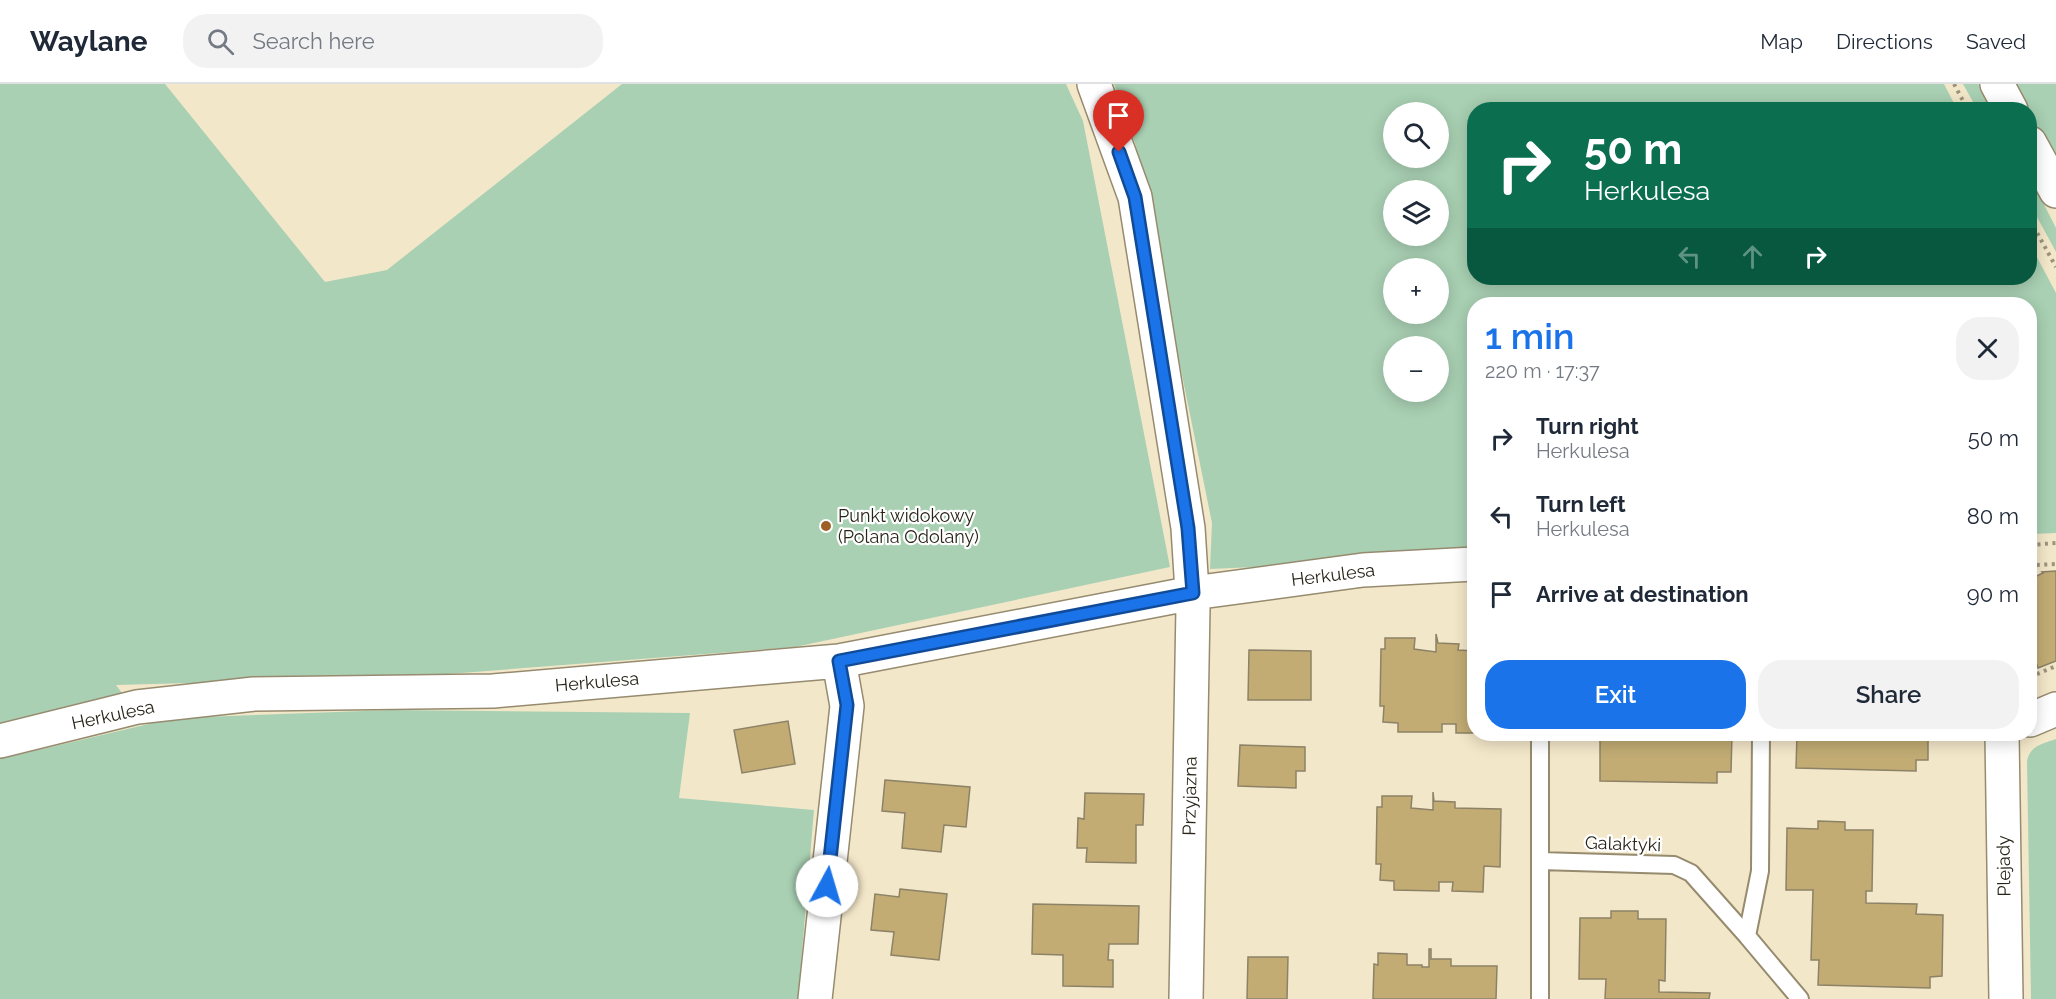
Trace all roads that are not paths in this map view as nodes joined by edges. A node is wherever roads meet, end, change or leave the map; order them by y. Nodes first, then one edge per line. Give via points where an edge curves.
1 (1094, 84) edge
2 (1997, 84) edge
3 (2007, 102) edge
4 (2037, 156) edge
5 (2056, 191) edge
6 (1467, 564) edge
7 (1193, 593) junction
8 (839, 661) junction
9 (2056, 709) edge
10 (2037, 717) edge
11 (0, 741) edge
12 (1540, 741) edge
13 (1761, 741) edge
14 (2002, 741) edge
15 (1540, 861) junction
16 (1747, 936) junction
17 (815, 999) edge
18 (1186, 999) edge
19 (1540, 999) edge
20 (1800, 999) edge
21 (2006, 999) edge

1 - 7 street via 1135,197 1188,528
2 - 3 street
4 - 5 street
6 - 7 street, Herkulesa via 1364,570
7 - 8 street, Herkulesa
7 - 18 street, Przyjazna
8 - 11 street, Herkulesa via 493,691 254,694 137,707
8 - 17 street via 847,705
9 - 10 street
12 - 15 lane
13 - 16 lane via 1760,871
14 - 21 street, Plejady
15 - 16 lane, Galaktyki via 1674,865 1690,873
15 - 19 lane
16 - 20 lane, Galaktyki

